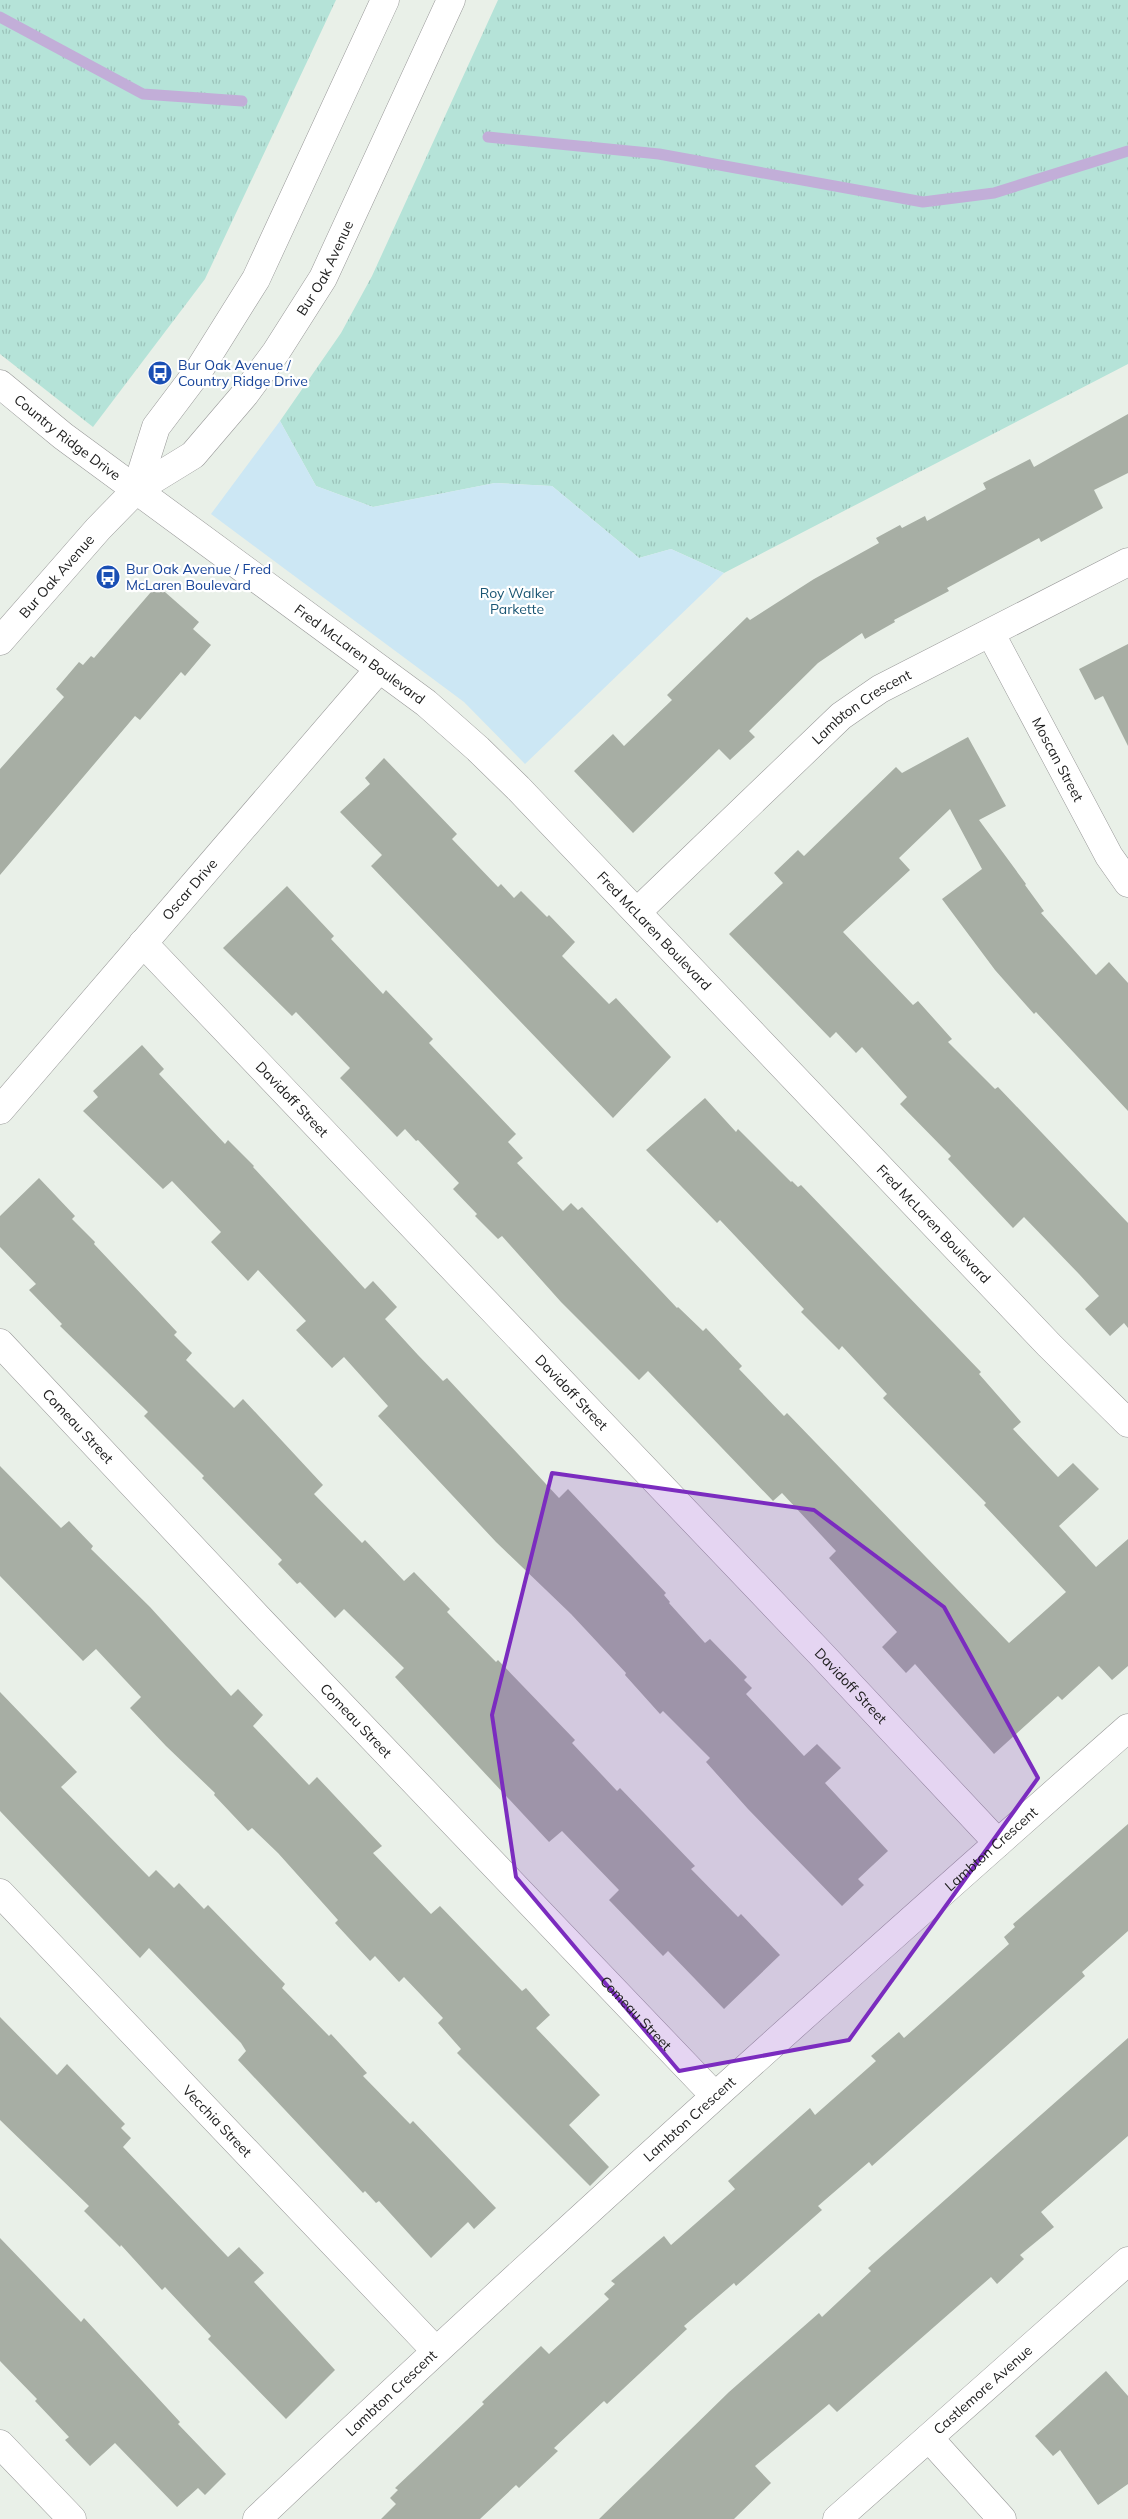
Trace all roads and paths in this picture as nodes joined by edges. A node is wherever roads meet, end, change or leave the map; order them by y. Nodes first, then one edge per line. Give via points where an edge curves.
1 (385, 0) edge
2 (451, 0) edge
3 (0, 384) edge
4 (136, 490) junction
5 (1128, 562) edge
6 (990, 634) junction
7 (0, 641) edge
8 (379, 669) junction
9 (1128, 882) edge
10 (637, 912) junction
11 (143, 944) junction
12 (0, 1110) edge
13 (0, 1343) edge
14 (1128, 1423) edge
15 (1128, 1728) edge
16 (998, 1843) junction
17 (0, 1893) edge
18 (714, 2095) junction
19 (1128, 2261) edge
20 (435, 2350) junction
21 (929, 2438) junction
22 (0, 2444) edge
23 (72, 2519) edge
24 (257, 2519) edge
25 (837, 2519) edge
26 (1002, 2519) edge

1 - 4 street, Bur Oak Avenue via 256,278 198,370 156,427
2 - 4 street, Bur Oak Avenue via 323,278 302,315 245,394 193,455
3 - 4 street, Country Ridge Drive
4 - 7 street, Bur Oak Avenue
4 - 8 street, Fred McLaren Boulevard
5 - 6 street, Lambton Crescent
6 - 9 street, Moscan Street via 1109,856
6 - 10 street, Lambton Crescent via 880,689 841,716
8 - 10 street, Fred McLaren Boulevard via 478,749
8 - 11 street, Oscar Drive
10 - 14 street, Fred McLaren Boulevard via 1030,1325
11 - 12 street, Oscar Drive
11 - 16 street, Davidoff Street via 822,1654
13 - 18 street, Comeau Street
15 - 16 street, Lambton Crescent
16 - 18 street, Lambton Crescent
17 - 20 street, Vecchia Street
18 - 20 street, Lambton Crescent
19 - 21 street, Castlemore Avenue
20 - 24 street, Lambton Crescent
21 - 25 street, Castlemore Avenue
21 - 26 street
22 - 23 street

